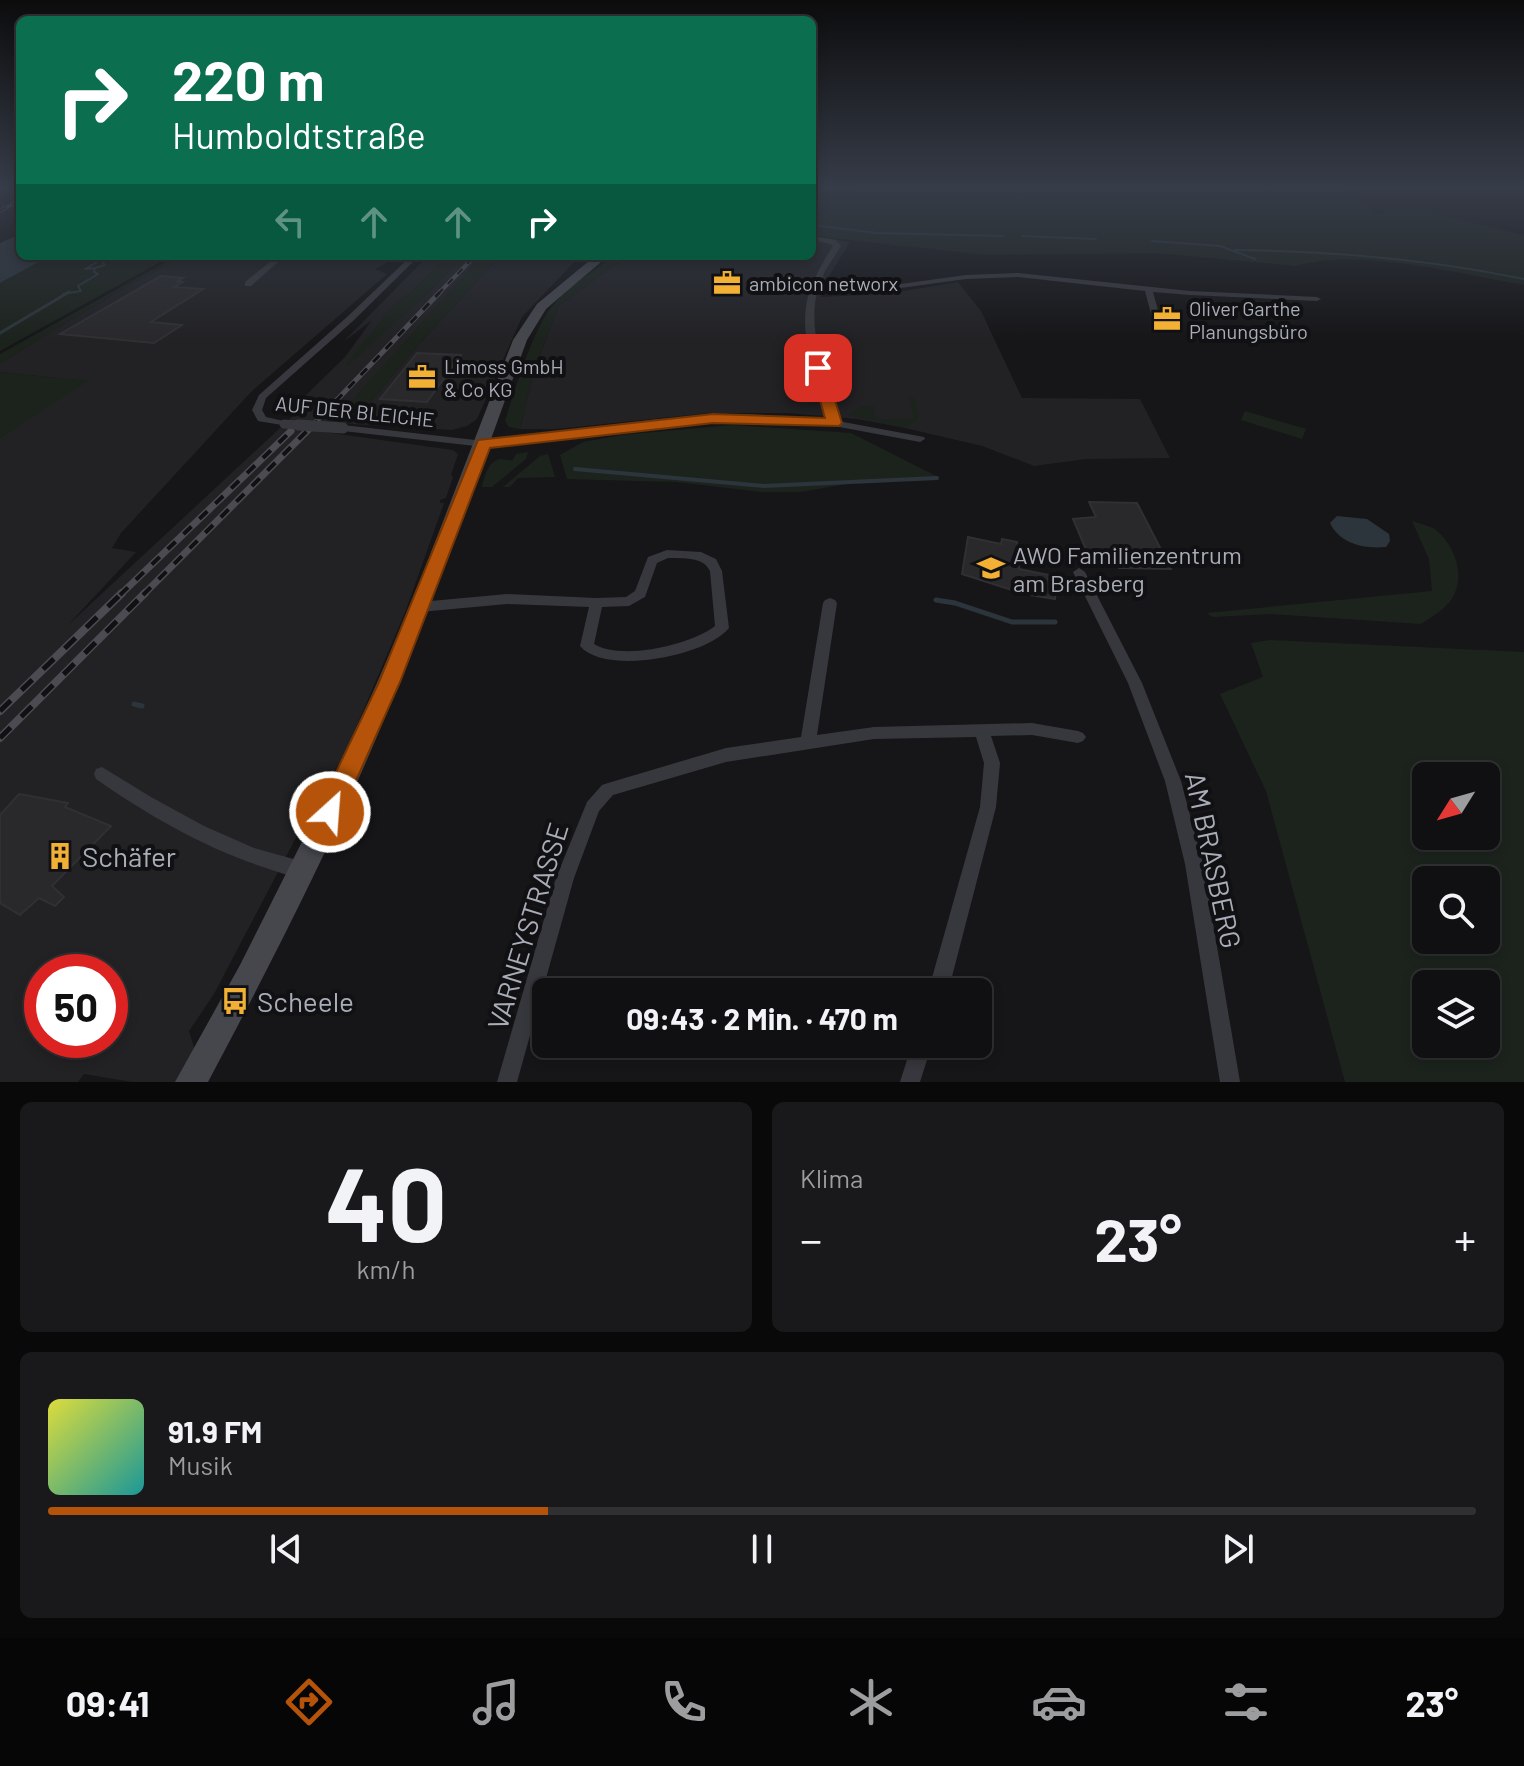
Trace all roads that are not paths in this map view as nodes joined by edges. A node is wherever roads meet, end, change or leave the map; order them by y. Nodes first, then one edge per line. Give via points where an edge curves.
1 (820, 239) edge
2 (276, 260) edge
3 (411, 260) edge
4 (597, 260) edge
5 (248, 284) dead end
6 (813, 289) junction
7 (1149, 290) junction
8 (1317, 299) dead end
9 (1158, 325) dead end
10 (834, 423) junction
11 (920, 439) dead end
12 (484, 444) junction
13 (1079, 572) dead end
14 (596, 603) junction
15 (830, 603) dead end
16 (420, 607) junction
17 (982, 732) junction
18 (1078, 737) dead end
19 (808, 742) junction
20 (102, 774) dead end
21 (302, 869) junction
22 (942, 978) edge
23 (918, 1058) edge
24 (191, 1082) edge
25 (507, 1082) edge
26 (910, 1082) edge
27 (1230, 1082) edge

1 - 6 street via 837,246
2 - 5 street
3 - 12 street, AUF DER BLEICHE, bridge via 262,397 257,410 262,419 284,424
4 - 12 main road via 533,317 516,349
6 - 7 street via 864,291 1018,275
6 - 10 street via 810,337
7 - 8 street
7 - 9 street
10 - 11 street, AUF DER BLEICHE
10 - 12 street, AUF DER BLEICHE via 713,418
12 - 16 main road
13 - 27 street, AM BRASBERG via 1135,683 1173,781 1194,864
14 - 14 street via 587,646 602,656 635,657 708,639 722,628 716,571 701,556 656,557 638,597
14 - 16 street via 507,599
15 - 19 street
16 - 21 main road
17 - 18 street, VARNEYSTRASSE via 1032,729
17 - 19 street, VARNEYSTRASSE via 874,733
17 - 22 street via 992,763 988,807
19 - 25 street, VARNEYSTRASSE via 726,755 602,793 565,878
20 - 21 street via 141,803 259,857
21 - 24 main road
23 - 26 street

